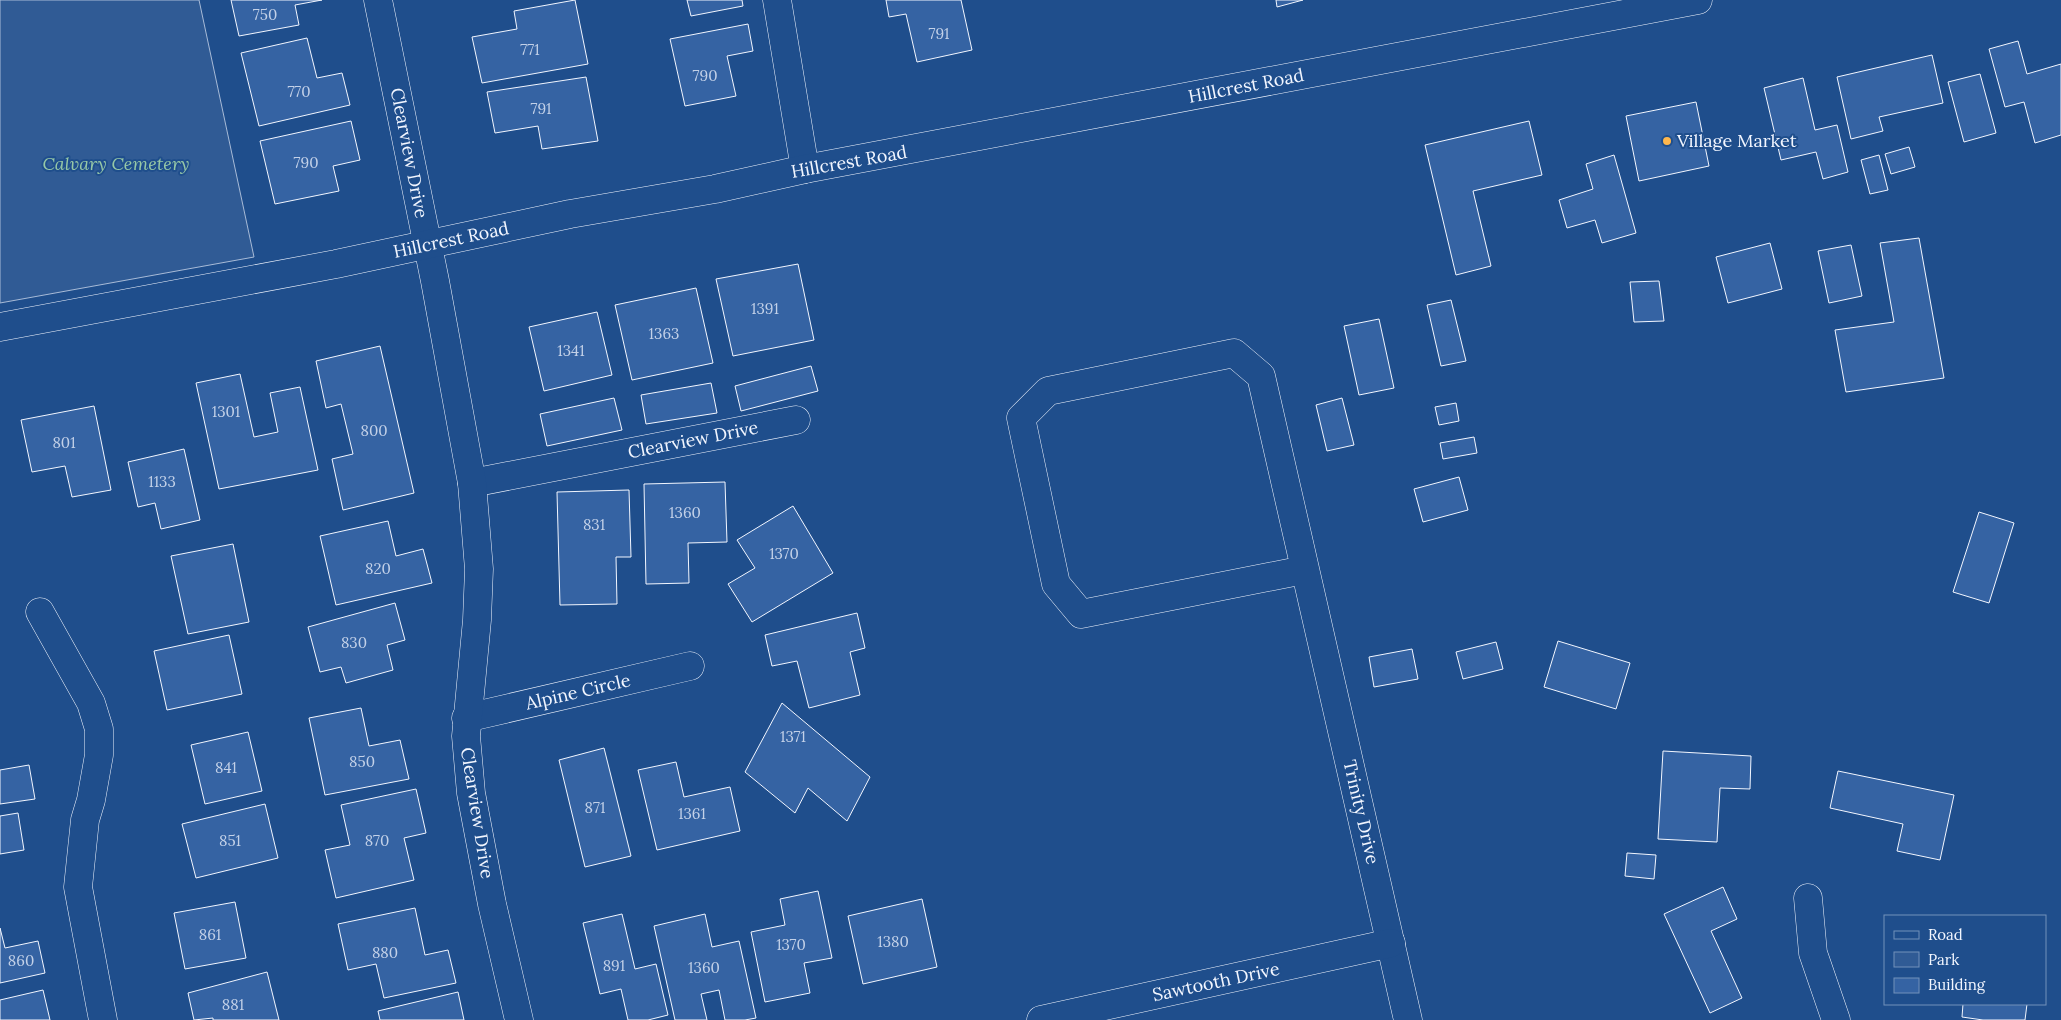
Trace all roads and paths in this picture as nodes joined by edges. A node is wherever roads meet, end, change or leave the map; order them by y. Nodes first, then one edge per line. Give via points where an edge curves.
1 (378, 0) edge
2 (777, 0) edge
3 (1698, 0) edge
4 (805, 169) junction
5 (427, 245) junction
6 (0, 327) edge
7 (796, 420) dead end
8 (472, 483) junction
9 (1304, 570) junction
10 (40, 612) dead end
11 (690, 666) dead end
12 (466, 718) junction
13 (1808, 898) dead end
14 (1391, 943) junction
15 (103, 1020) edge
16 (519, 1020) edge
17 (1042, 1020) edge
18 (1408, 1020) edge
19 (1836, 1020) edge

1 - 5 street, Clearview Drive
2 - 4 street
3 - 4 street, Hillcrest Road
4 - 5 street, Hillcrest Road
5 - 6 street, Hillcrest Road
5 - 8 street, Clearview Drive
7 - 8 street, Clearview Drive
8 - 12 street, Clearview Drive via 479,569
9 - 9 street, Trinity Drive via 1261,376 1234,354 1048,391 1021,418 1056,584 1081,614
9 - 14 street, Trinity Drive
10 - 15 street via 91,703 98,729 99,755 84,820 78,887
11 - 12 street, Alpine Circle
12 - 16 street, Clearview Drive via 471,793
13 - 19 street via 1813,954
14 - 17 street, Sawtooth Drive
14 - 18 street, Trinity Drive

